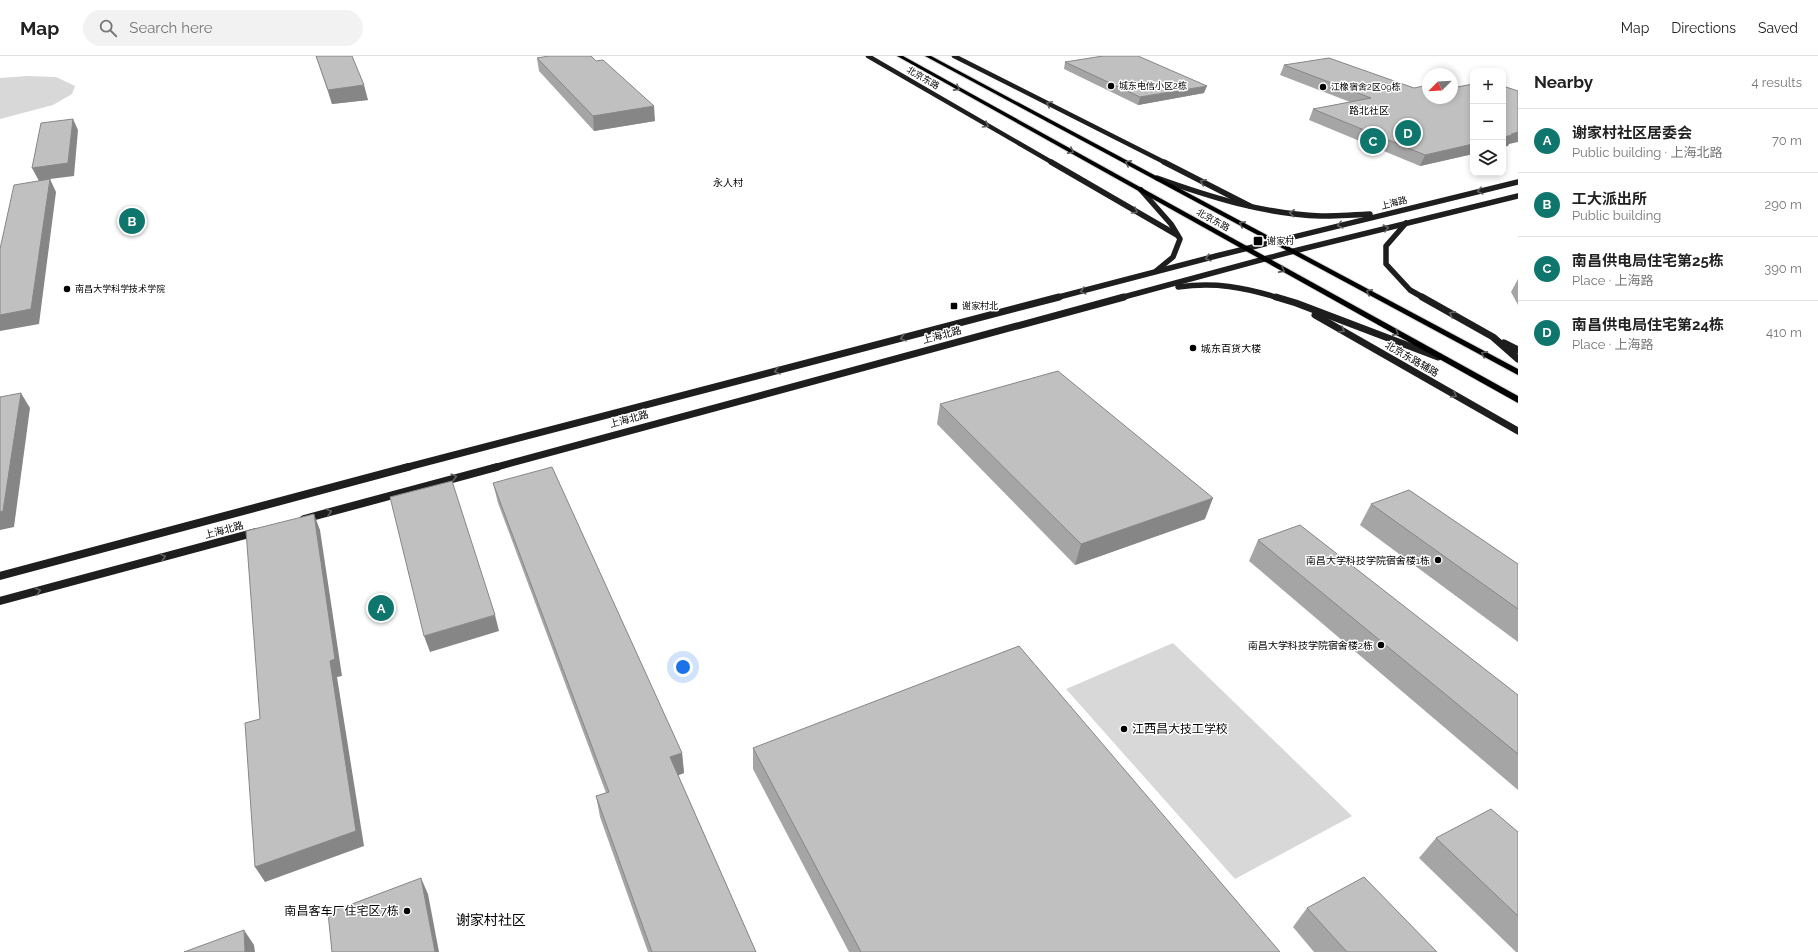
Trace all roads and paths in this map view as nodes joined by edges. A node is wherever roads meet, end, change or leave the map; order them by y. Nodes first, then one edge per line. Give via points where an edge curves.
1 (868, 56) edge
2 (899, 56) edge
3 (927, 56) edge
4 (954, 56) edge
5 (1155, 177) junction
6 (1518, 182) edge
7 (1141, 190) junction
8 (1518, 196) edge
9 (1250, 206) junction
10 (1387, 213) junction
11 (1407, 223) junction
12 (1177, 235) junction
13 (1274, 241) junction
14 (1246, 248) junction
15 (1294, 251) junction
16 (1264, 260) junction
17 (1154, 272) junction
18 (1150, 290) junction
19 (1296, 303) junction
20 (1493, 337) junction
21 (1518, 350) edge
22 (1443, 359) junction
23 (1518, 359) edge
24 (1518, 372) edge
25 (1518, 400) edge
26 (1518, 431) edge
27 (293, 522) edge
28 (263, 530) edge
29 (0, 576) edge
30 (0, 602) edge

1 -> 12 main road, 北京东路
2 -> 7 main road, 北京东路
5 -> 3 main road, 北京东路
9 -> 4 main road
5 - 9 main road via 1206,195
13 -> 5 main road, 北京东路
6 -> 10 main road, 上海路
7 - 12 main road via 1171,224
7 - 14 main road, 北京东路
8 - 11 main road
10 -> 9 main road via 1321,216
10 -> 13 main road, 上海路
15 -> 11 main road
20 -> 11 main road via 1410,290 1386,264 1386,246
12 - 17 main road via 1180,239 1173,257
13 - 14 main road, 上海路
13 - 15 main road, 北京东路
14 - 16 main road, 北京东路
14 -> 17 main road, 上海北路
15 - 16 main road, 上海北路
24 -> 15 main road, 北京东路
16 - 18 main road, 上海北路
16 -> 22 main road, 北京东路
17 -> 29 main road, 上海北路
18 - 19 main road via 1201,284 1232,286
27 -> 18 main road, 上海北路
19 - 22 main road
19 -> 26 main road, 北京东路辅路
20 - 21 main road
20 - 23 main road
22 - 25 main road, 北京东路
30 -> 28 main road, 上海北路

